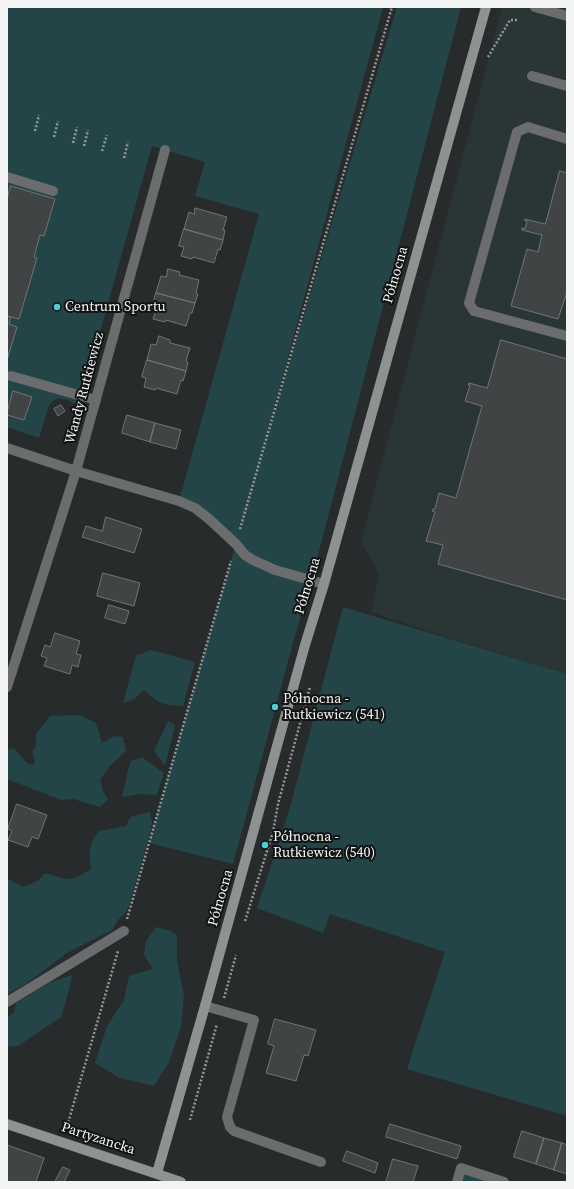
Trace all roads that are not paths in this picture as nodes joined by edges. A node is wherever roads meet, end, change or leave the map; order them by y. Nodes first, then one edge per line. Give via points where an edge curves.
1 (486, 7) edge
2 (535, 7) edge
3 (567, 16) edge
4 (532, 76) dead end
5 (567, 86) edge
6 (567, 139) edge
7 (165, 150) dead end
8 (7, 177) edge
9 (53, 191) dead end
10 (567, 336) edge
11 (11, 376) dead end
12 (96, 400) junction
13 (7, 448) edge
14 (76, 471) junction
15 (324, 584) junction
16 (7, 687) edge
17 (124, 931) road end
18 (7, 1002) edge
19 (205, 1006) junction
20 (7, 1124) edge
21 (321, 1162) dead end
22 (157, 1173) junction
23 (181, 1182) edge
24 (457, 1182) edge
25 (504, 1182) edge

1 - 15 street, Północna
2 - 3 street
4 - 5 street
6 - 10 street via 528,127 517,132 469,303 474,311
7 - 12 street, Wandy Rutkiewicz
8 - 9 street
11 - 12 street
12 - 14 street, Wandy Rutkiewicz
13 - 14 street
14 - 15 street via 179,500 204,515 236,544 245,556 264,566
14 - 16 street, Wandy Rutkiewicz
15 - 19 street, Północna via 305,644
17 - 18 street
19 - 21 street via 254,1020 227,1117 230,1127 234,1131
19 - 22 street, Północna
20 - 22 street, Partyzancka
22 - 23 street, Partyzancka
24 - 25 street via 461,1168

